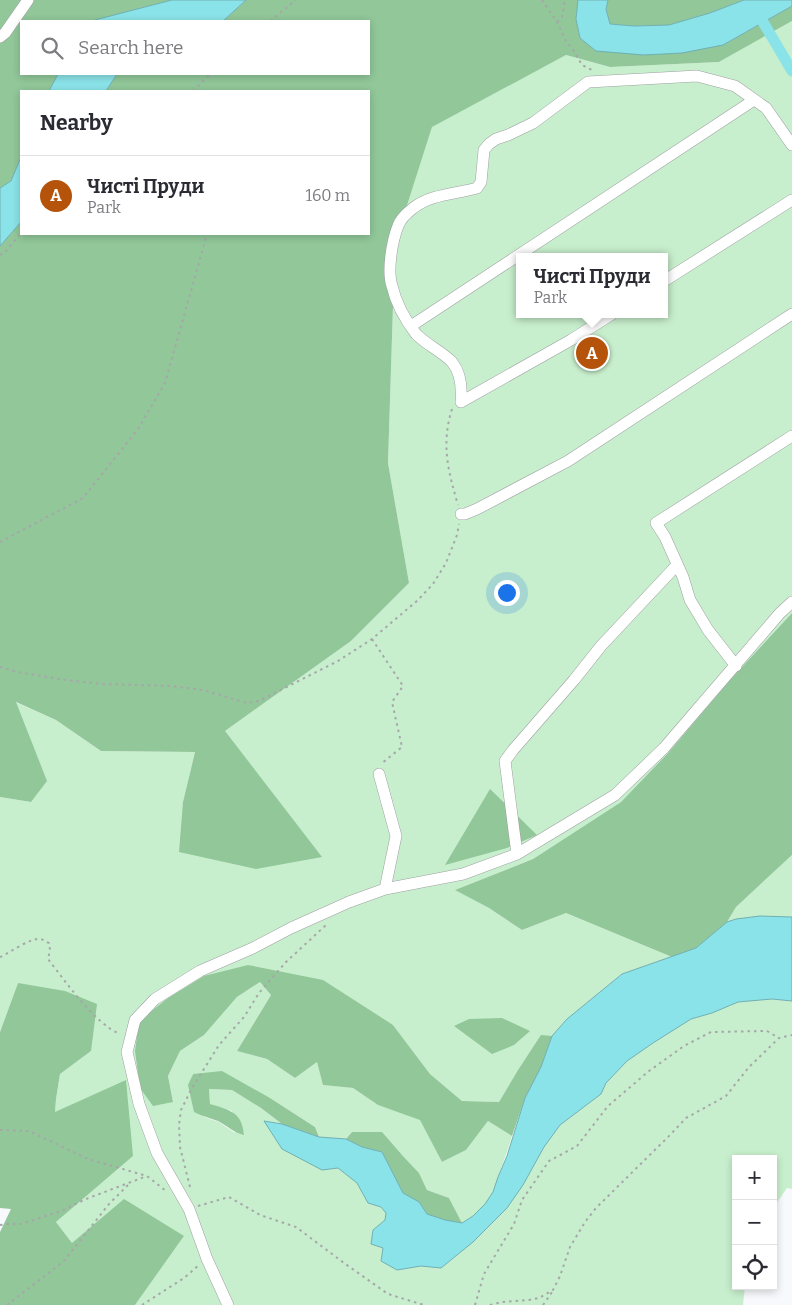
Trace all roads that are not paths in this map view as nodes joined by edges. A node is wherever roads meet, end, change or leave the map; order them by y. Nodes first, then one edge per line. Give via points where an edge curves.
1 (28, 0) edge
2 (0, 37) edge
3 (754, 100) junction
4 (792, 145) edge
5 (792, 200) edge
6 (522, 253) edge
7 (516, 257) edge
8 (668, 278) edge
9 (792, 314) edge
10 (606, 318) edge
11 (411, 326) junction
12 (792, 436) edge
13 (461, 514) road end
14 (677, 565) junction
15 (792, 602) edge
16 (736, 666) junction
17 (379, 774) road end
18 (517, 854) junction
19 (385, 889) junction
20 (228, 1305) edge

1 - 2 street
3 - 4 street via 766,108
3 - 6 street
3 - 11 street via 735,86 697,76 588,82 533,122 496,139 484,150 481,182 477,188 421,203 412,208 398,225 391,258 391,280
5 - 8 street
7 - 11 street
9 - 13 street via 568,461 477,509
10 - 11 street via 461,402 462,391 452,362 417,335
12 - 14 street via 656,524
14 - 16 street via 690,600
14 - 18 street via 601,646 505,761
15 - 16 street
16 - 18 street via 664,748 615,795
17 - 19 street via 396,836
18 - 19 street via 463,874
19 - 20 street via 349,902 200,971 155,999 135,1020 127,1052 139,1104 157,1153 189,1209

